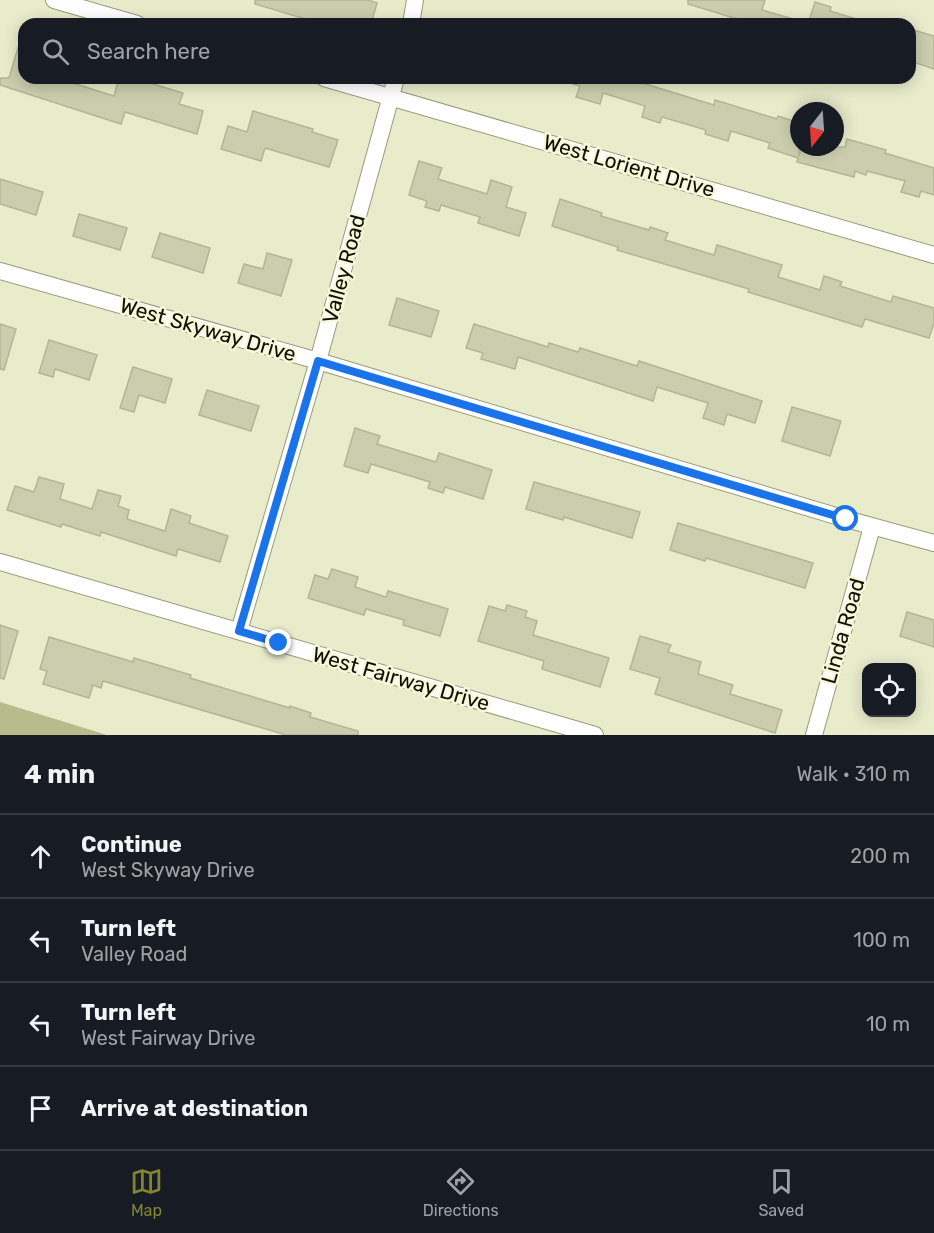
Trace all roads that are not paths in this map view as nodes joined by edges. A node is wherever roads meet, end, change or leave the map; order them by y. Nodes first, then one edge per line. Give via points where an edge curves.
1 (54, 0) edge
2 (415, 0) edge
3 (116, 18) edge
4 (412, 18) edge
5 (344, 84) edge
6 (394, 84) edge
7 (391, 98) junction
8 (934, 255) edge
9 (0, 271) edge
10 (318, 361) junction
11 (872, 526) junction
12 (934, 543) edge
13 (0, 562) edge
14 (239, 631) junction
15 (595, 735) edge
16 (814, 735) edge

1 - 3 street
2 - 4 street
5 - 7 street, West Lorient Drive
6 - 7 street, Valley Road
7 - 8 street, West Lorient Drive
7 - 10 street, Valley Road
9 - 10 street, West Skyway Drive
10 - 11 street, West Skyway Drive
10 - 14 street, Valley Road
11 - 12 street, West Skyway Drive
11 - 16 street, Linda Road
13 - 14 street, West Fairway Drive
14 - 15 street, West Fairway Drive

